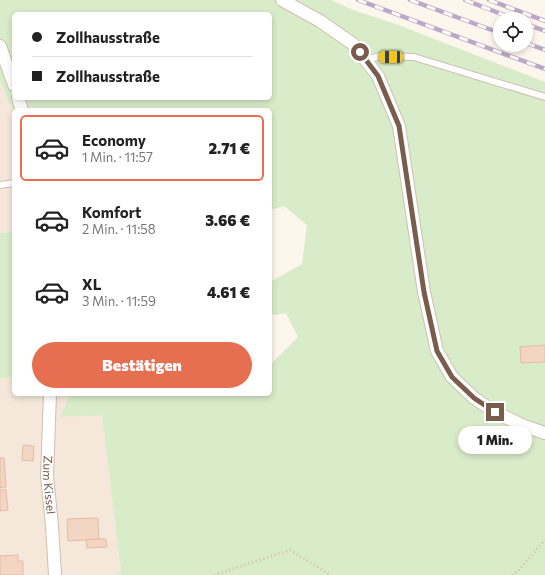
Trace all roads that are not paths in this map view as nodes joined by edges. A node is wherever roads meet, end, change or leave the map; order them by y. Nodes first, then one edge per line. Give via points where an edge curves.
1 (282, 0) edge
2 (0, 46) edge
3 (366, 60) junction
4 (12, 79) edge
5 (545, 97) edge
6 (12, 183) edge
7 (0, 185) edge
8 (50, 396) edge
9 (545, 433) edge
10 (55, 575) edge

1 - 3 street via 320,21 353,44
2 - 4 street
3 - 5 lane via 380,56 414,57
3 - 9 street via 378,76 399,126 424,292 437,351 452,377 474,398 495,412
6 - 7 lane
8 - 10 street, Zum Kissel via 47,476

